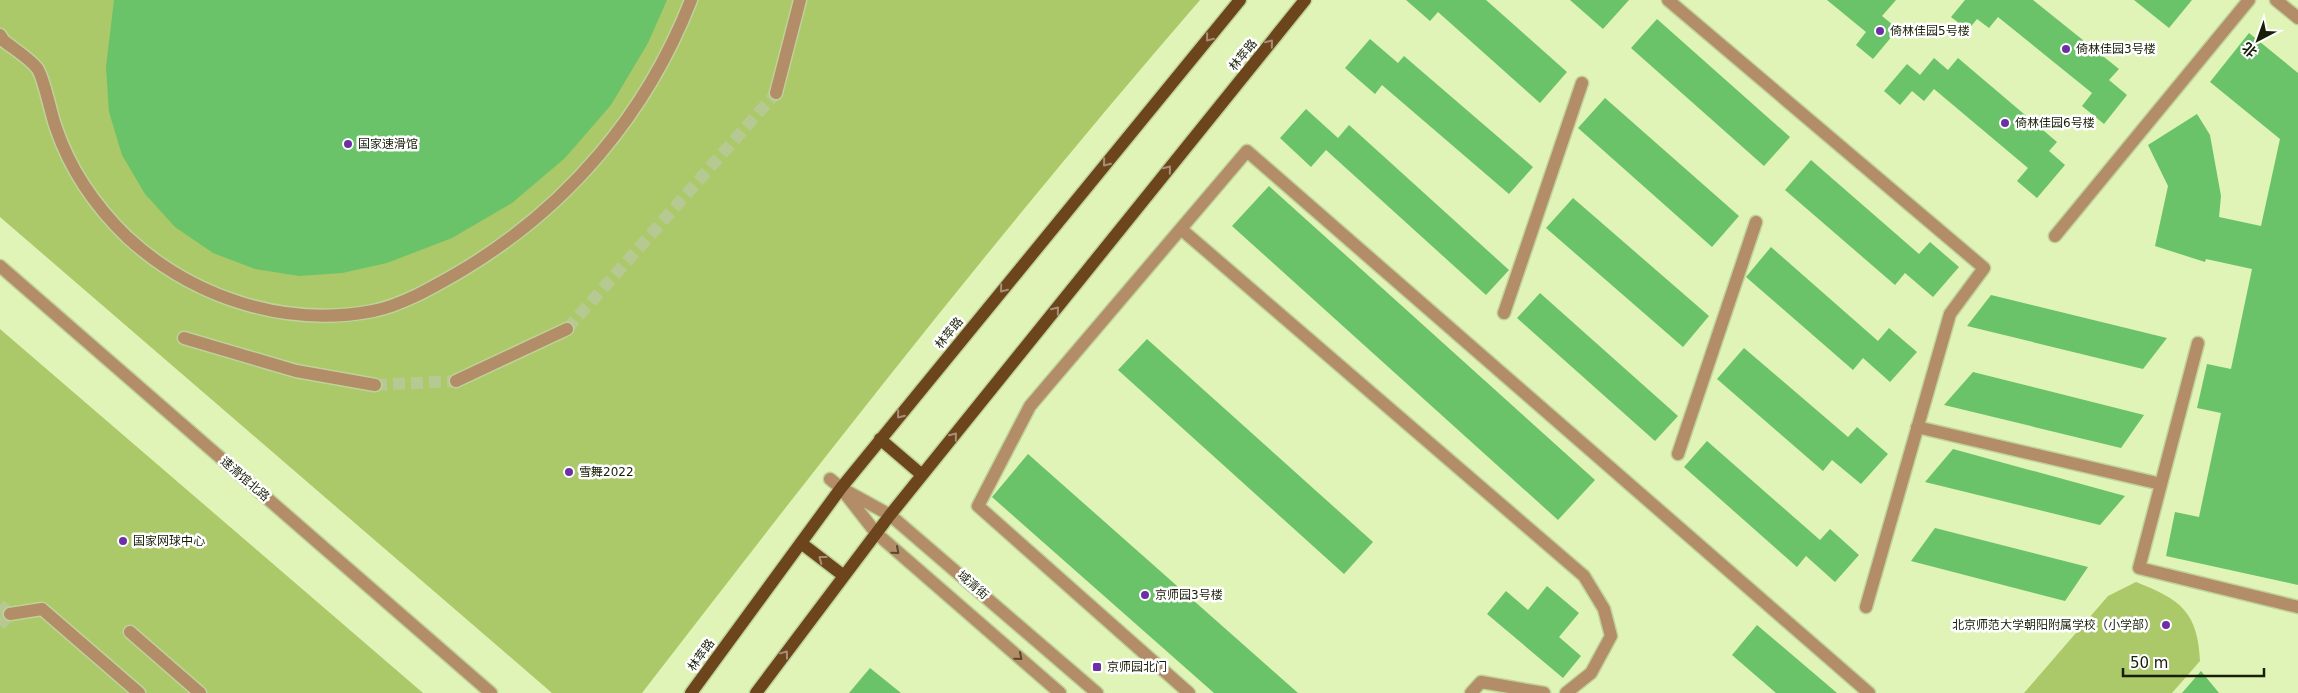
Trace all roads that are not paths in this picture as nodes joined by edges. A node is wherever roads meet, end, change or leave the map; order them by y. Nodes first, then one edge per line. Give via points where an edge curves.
1 (691, 0) edge
2 (800, 0) edge
3 (1240, 0) edge
4 (1305, 0) edge
5 (1668, 0) edge
6 (2249, 0) edge
7 (2276, 0) edge
8 (2298, 18) edge
9 (0, 35) edge
10 (1582, 83) dead end
11 (776, 93) tunnel mouth
12 (1756, 222) dead end
13 (1181, 229) junction
14 (2055, 236) dead end
15 (0, 266) edge
16 (1504, 312) dead end
17 (567, 329) tunnel mouth
18 (184, 338) dead end
19 (2198, 342) dead end
20 (456, 381) tunnel mouth
21 (375, 385) tunnel mouth
22 (1917, 427) junction
23 (880, 439) junction
24 (1678, 454) dead end
25 (922, 475) junction
26 (830, 479) dead end
27 (2161, 484) junction
28 (841, 488) junction
29 (890, 515) junction
30 (876, 533) junction
31 (801, 543) junction
32 (844, 576) junction
33 (1866, 607) dead end
34 (2298, 607) edge
35 (10, 614) dead end
36 (130, 632) dead end
37 (139, 693) edge
38 (200, 693) edge
39 (491, 693) edge
40 (690, 693) edge
41 (756, 693) edge
42 (1060, 693) edge
43 (1097, 693) edge
44 (1190, 693) edge
45 (1471, 693) edge
46 (1544, 693) edge
47 (1566, 693) edge
48 (1869, 693) edge

1 - 9 street via 664,60 624,125 575,184 516,235 430,289 375,310 348,314 294,314 241,303 191,282 145,253 92,197 66,154 38,70
2 - 11 street
3 -> 23 main road, 林萃路
25 -> 4 main road, 林萃路
5 - 22 street via 1984,268 1950,314
6 - 14 street
7 - 8 street
10 - 16 street
12 - 24 street
13 - 44 street via 1030,406 978,506
13 - 47 street via 1584,576 1604,608 1611,636 1591,673
13 - 48 street via 1247,151
15 - 39 street, 速滑馆北路
17 - 20 street
18 - 21 street via 296,371
19 - 27 street
22 - 27 street
22 - 33 street
23 - 25 main road
23 - 28 main road, 林萃路
25 - 29 main road, 林萃路
26 - 28 street, 域清街
27 - 34 street via 2138,568
28 - 29 street, 域清街
28 - 30 street, 域清街
28 - 31 main road, 林萃路
29 - 30 main road, 林萃路
29 - 43 street, 域清街
30 - 32 main road, 林萃路
30 -> 42 street, 域清街
32 -> 31 main road
31 - 40 main road, 林萃路
41 -> 32 main road, 林萃路
35 - 37 street via 42,609
36 - 38 street
45 - 46 street via 1481,682

